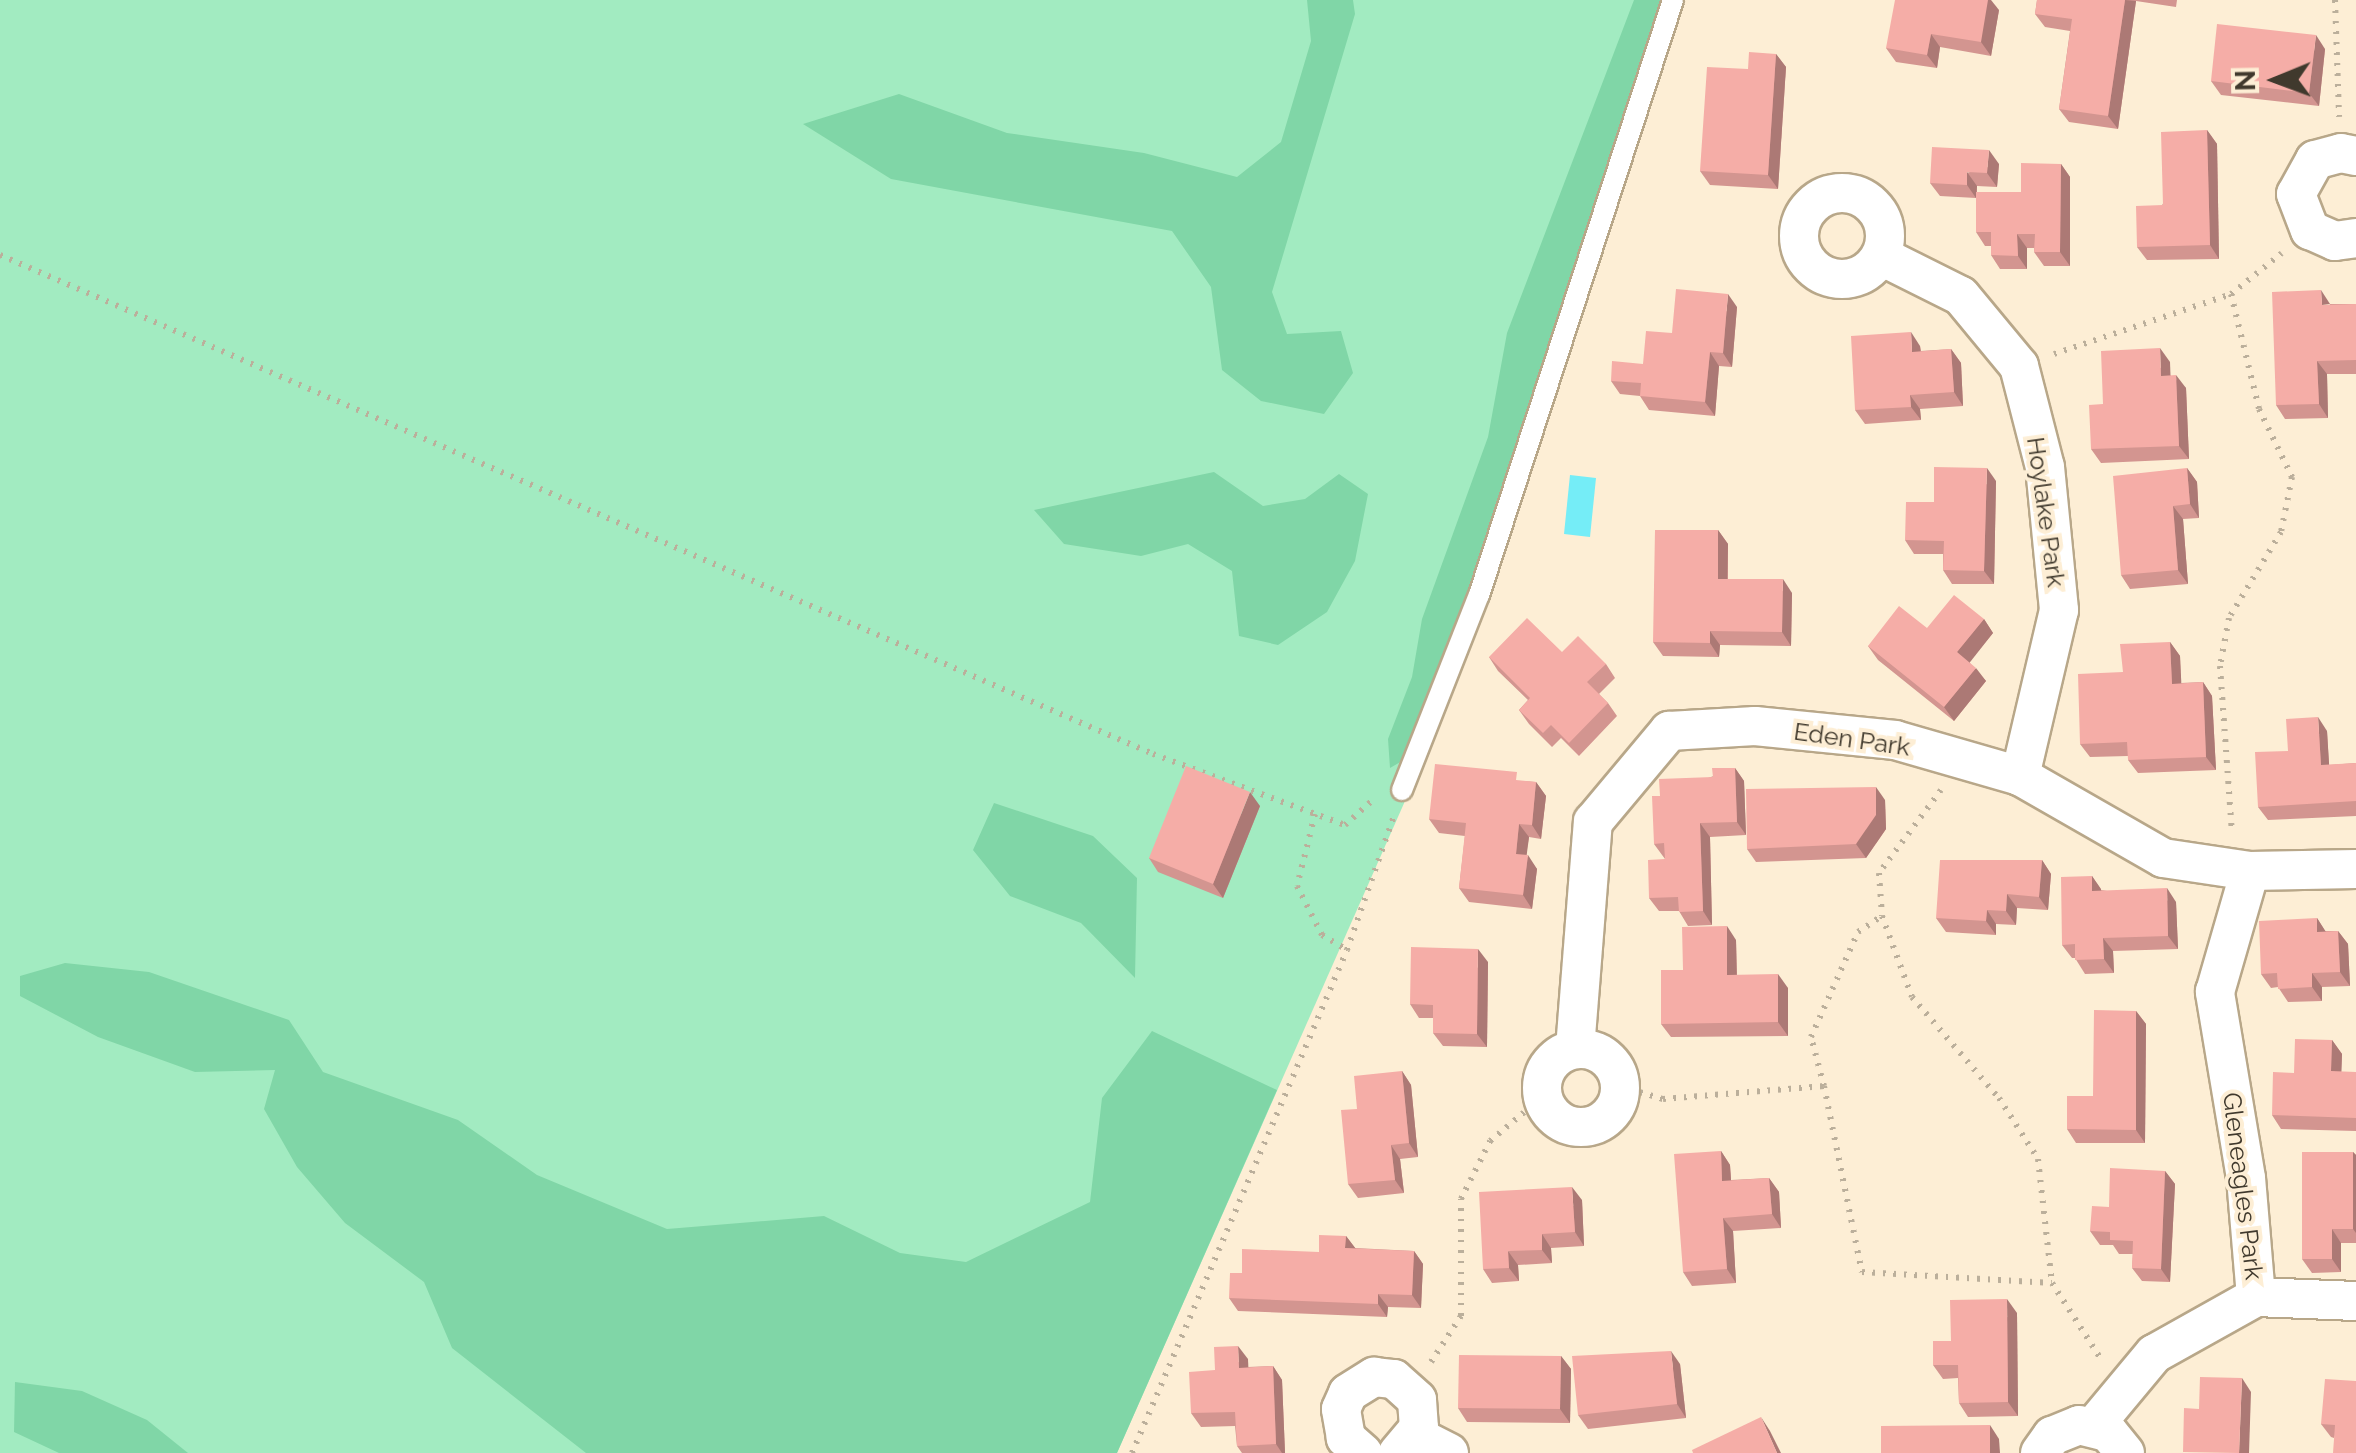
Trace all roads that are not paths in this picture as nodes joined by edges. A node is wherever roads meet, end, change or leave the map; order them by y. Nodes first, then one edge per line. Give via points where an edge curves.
1 (1673, 0) edge
2 (2348, 155) edge
3 (2356, 238) edge
4 (1880, 256) dead end
5 (2020, 776) junction
6 (1402, 790) road end
7 (2242, 869) junction
8 (2356, 869) edge
9 (1575, 1049) junction
10 (2256, 1297) junction
11 (2356, 1301) edge
12 (2094, 1426) junction
13 (1421, 1447) edge
14 (1363, 1453) edge
15 (2040, 1453) edge
16 (2125, 1453) edge

1 - 6 lane via 1479,596
2 - 3 street via 2315,160 2299,182 2297,208 2310,230 2335,241
4 - 5 street, Hoylake Park via 1962,296 2019,366 2045,467 2059,610
5 - 7 street, Eden Park via 2163,858
5 - 9 street, Eden Park via 1895,740 1755,726 1669,731 1593,822
7 - 8 street, Eden Park
7 - 10 street, Gleneagles Park via 2215,992 2246,1178
9 - 9 street via 1552,1061 1542,1097 1564,1124 1587,1128 1616,1108 1620,1086 1600,1054
10 - 11 street
10 - 12 street, Gleneagles Park via 2154,1354
12 - 15 street via 2064,1428
12 - 16 street
13 - 14 street via 1411,1392 1394,1379 1374,1377 1348,1392 1340,1423

